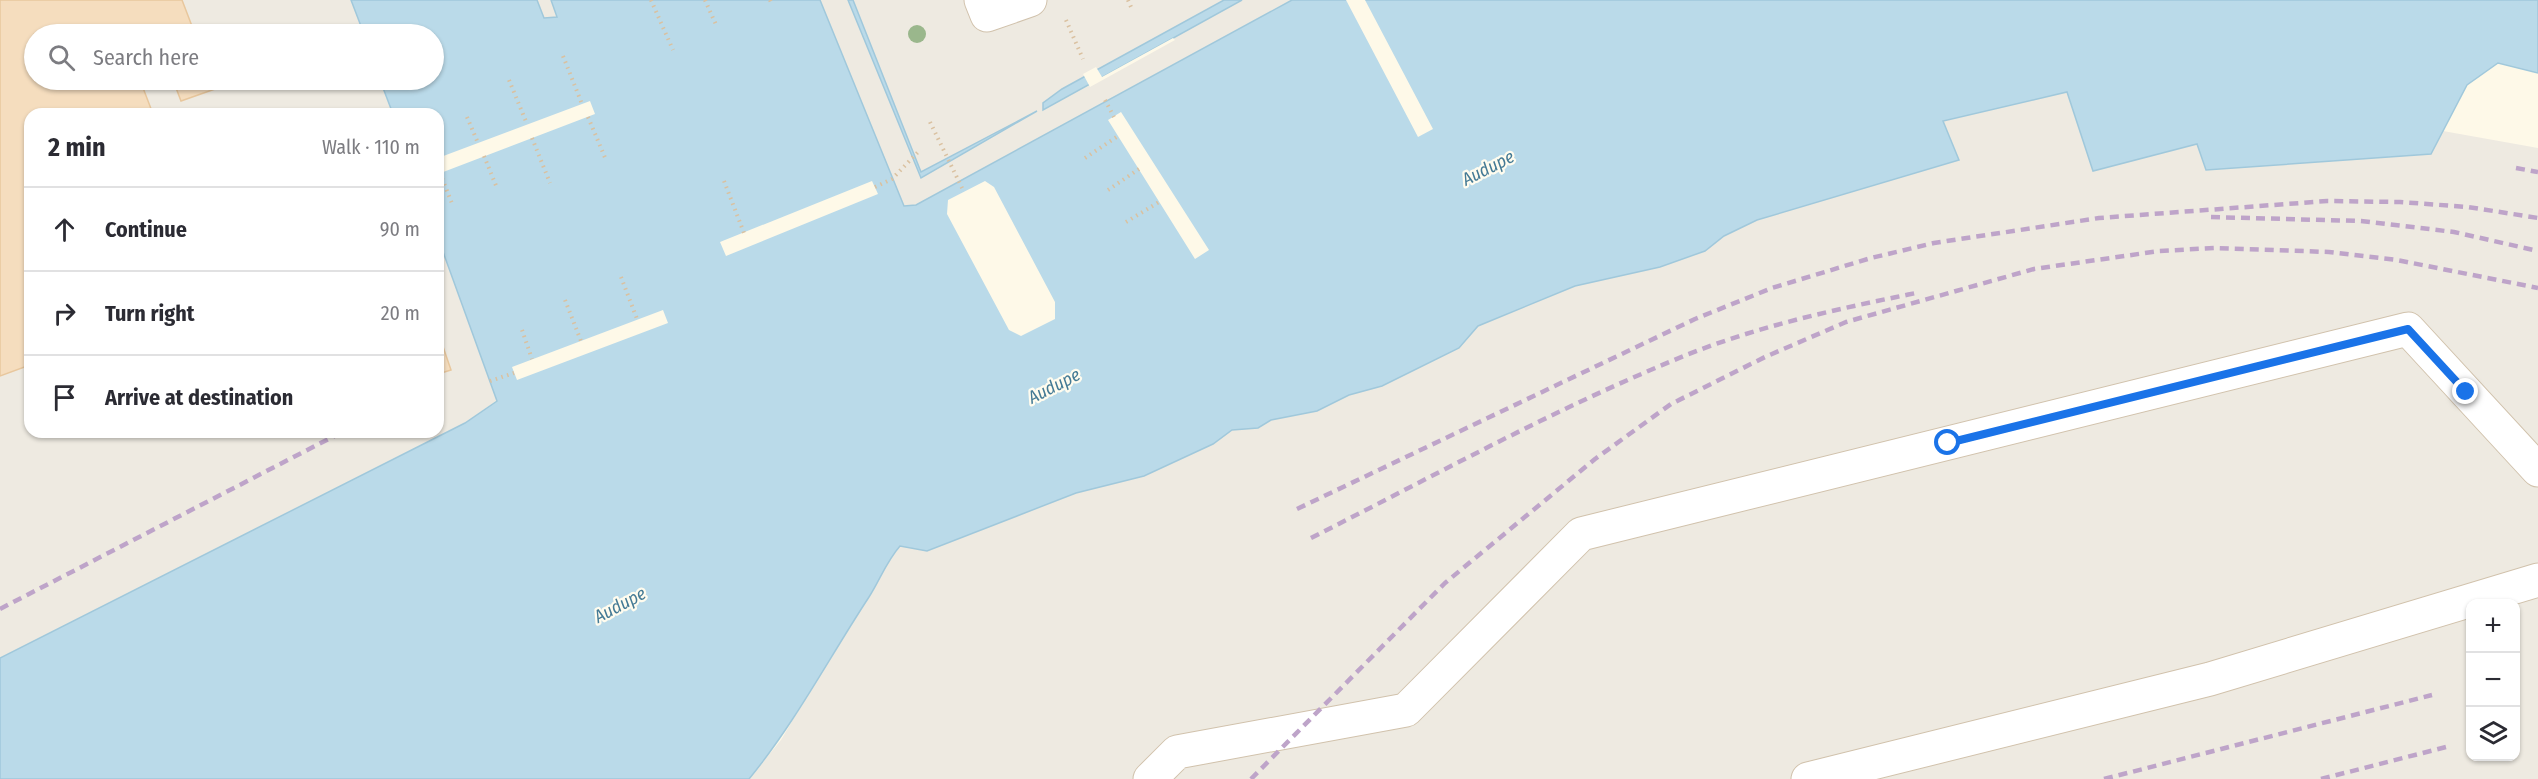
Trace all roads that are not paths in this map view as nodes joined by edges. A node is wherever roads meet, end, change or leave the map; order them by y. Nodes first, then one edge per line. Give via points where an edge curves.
1 (981, 0) edge
2 (1030, 0) edge
3 (2538, 470) edge
4 (2538, 580) edge
5 (1150, 779) edge
6 (1808, 779) edge

1 - 2 lane via 987,15
3 - 5 lane via 2408,329 1581,534 1406,710 1177,752
4 - 6 lane via 2210,679

